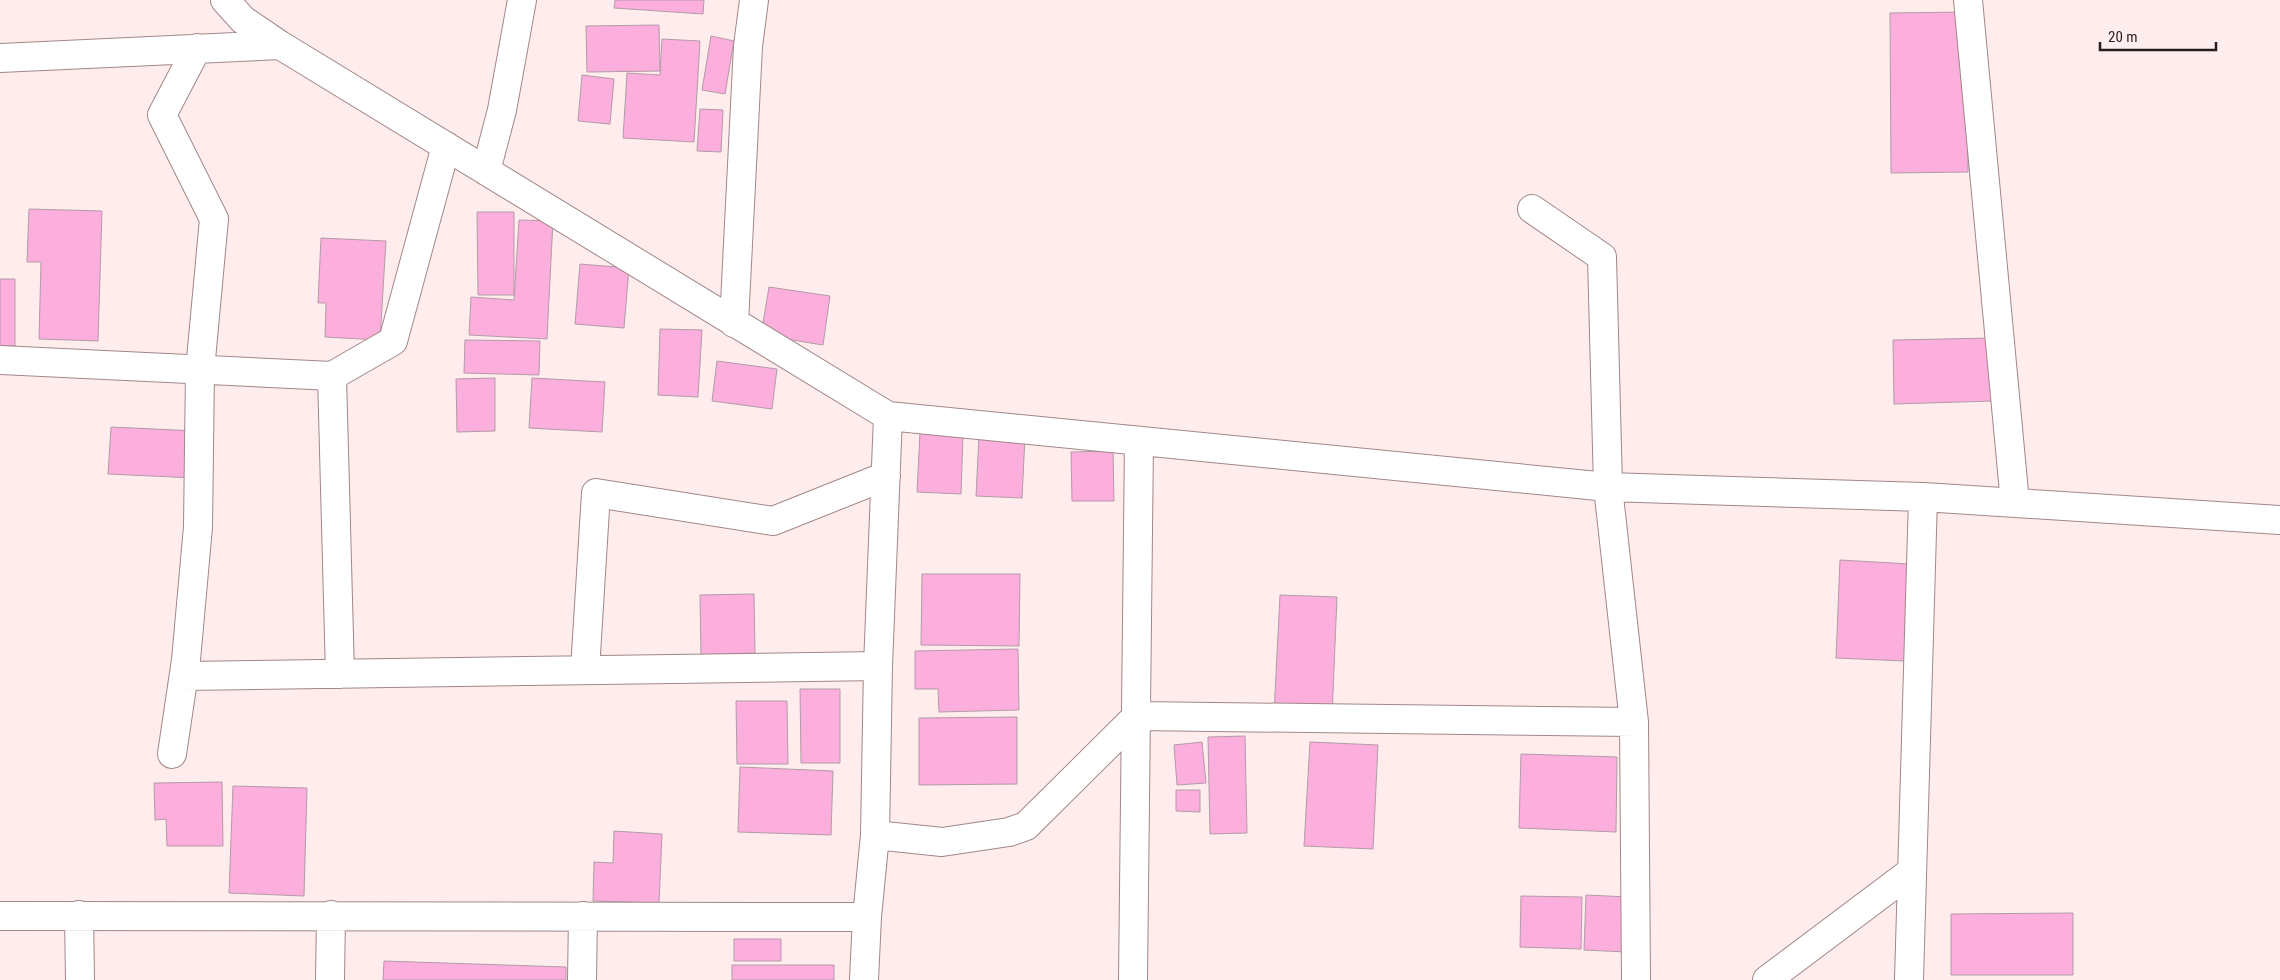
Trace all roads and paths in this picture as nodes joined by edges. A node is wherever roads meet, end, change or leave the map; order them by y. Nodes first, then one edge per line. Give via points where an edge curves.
1 (225, 0) edge
2 (522, 0) edge
3 (754, 0) edge
4 (1968, 0) edge
5 (280, 45) junction
6 (197, 48) junction
7 (0, 58) edge
8 (446, 146) junction
9 (486, 171) junction
10 (1532, 209) dead end
11 (734, 323) junction
12 (0, 360) edge
13 (200, 370) junction
14 (332, 376) junction
15 (888, 416) junction
16 (1139, 440) junction
17 (886, 476) junction
18 (1608, 487) junction
19 (1923, 497) junction
20 (2015, 503) junction
21 (2280, 520) edge
22 (878, 666) junction
23 (585, 670) junction
24 (340, 674) junction
25 (184, 676) junction
26 (1137, 716) junction
27 (1634, 722) junction
28 (172, 754) dead end
29 (875, 835) junction
30 (1912, 870) junction
31 (80, 915) junction
32 (331, 915) junction
33 (0, 916) edge
34 (583, 916) junction
35 (867, 917) junction
36 (80, 980) edge
37 (330, 980) edge
38 (582, 980) edge
39 (864, 980) edge
40 (1133, 980) edge
41 (1636, 980) edge
42 (1767, 980) edge
43 (1909, 980) edge

1 - 5 street via 243,20
2 - 9 street via 502,110
3 - 11 street via 748,56
4 - 20 street
5 - 6 street
5 - 8 street
6 - 7 street
6 - 13 street via 162,115 214,219
8 - 9 street
8 - 14 street via 393,341
9 - 11 street
10 - 18 street via 1602,257
11 - 15 street
12 - 13 street
13 - 14 street
13 - 25 street via 198,527
14 - 24 street
15 - 16 street
15 - 17 street
16 - 18 street
16 - 26 street
17 - 22 street
17 - 23 street via 773,521 596,494
18 - 19 street
18 - 27 street
19 - 20 street
19 - 30 street
20 - 21 street
22 - 23 street
22 - 29 street
23 - 24 street
24 - 25 street
25 - 28 street
26 - 27 street
26 - 29 street via 1026,826 1009,832 942,842
26 - 40 street
27 - 41 street
29 - 35 street
30 - 42 street
30 - 43 street
31 - 32 street
31 - 33 street
31 - 36 street
32 - 34 street
32 - 37 street
34 - 35 street
34 - 38 street
35 - 39 street

